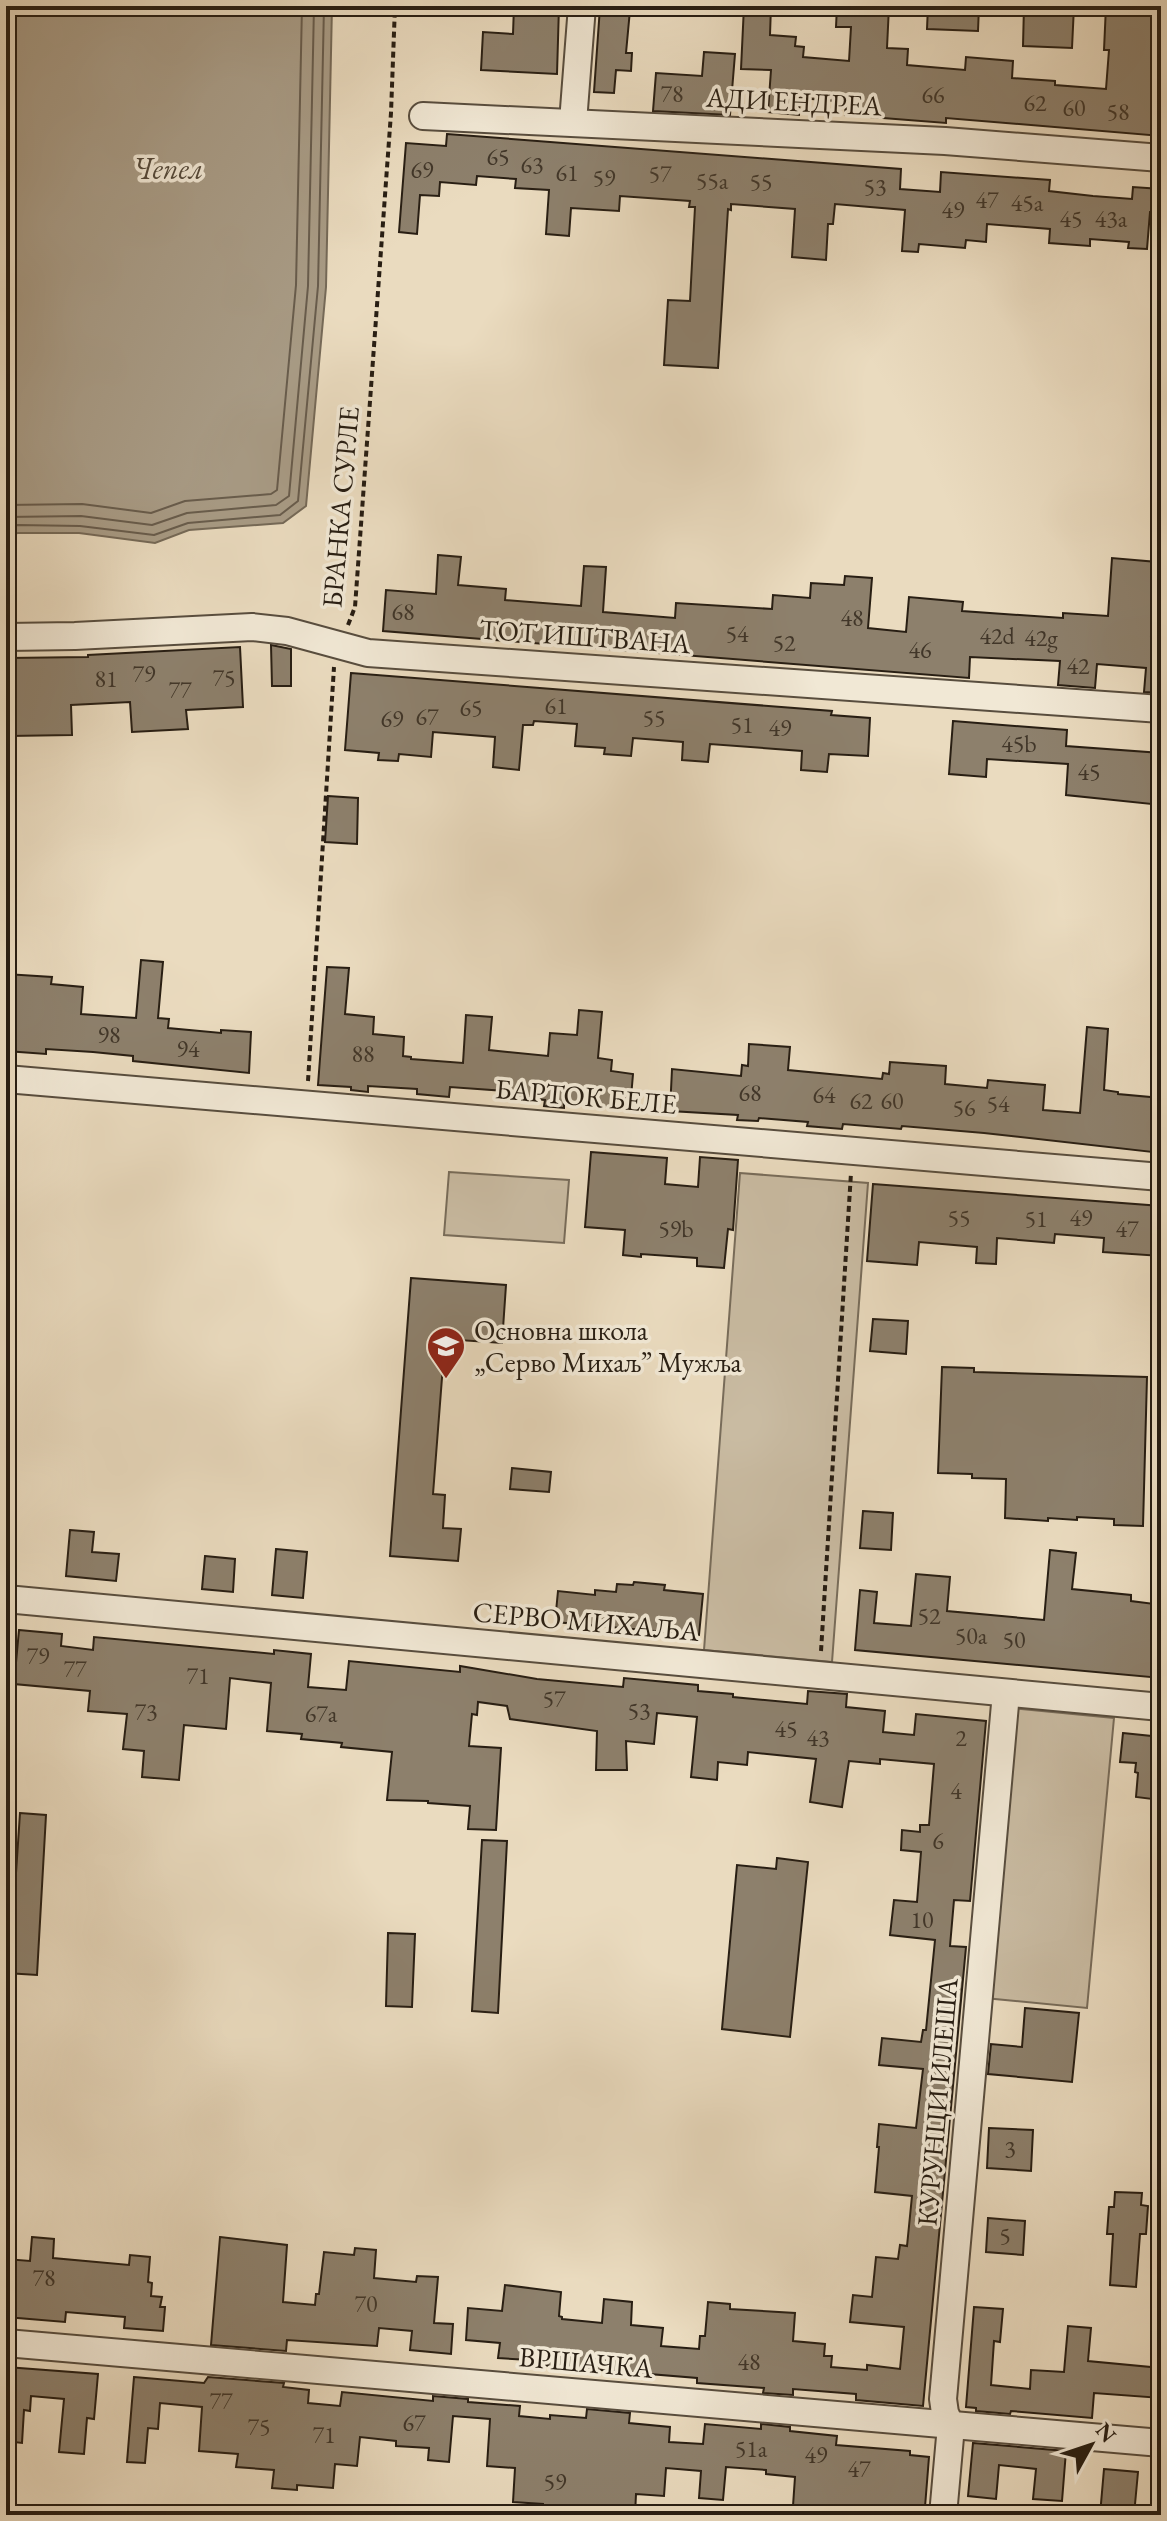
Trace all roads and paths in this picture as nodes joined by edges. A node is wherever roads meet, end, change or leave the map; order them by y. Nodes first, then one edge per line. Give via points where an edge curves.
1 (395, 6) edge
2 (582, 6) edge
3 (423, 116) dead end
4 (573, 122) junction
5 (1161, 158) edge
6 (6, 637) edge
7 (341, 645) junction
8 (1161, 709) edge
9 (6, 1079) edge
10 (307, 1104) junction
11 (852, 1151) junction
12 (1161, 1177) edge
13 (6, 1599) edge
14 (819, 1675) junction
15 (1006, 1693) junction
16 (1161, 1707) edge
17 (6, 2343) edge
18 (951, 2426) junction
19 (1161, 2443) edge
20 (943, 2515) edge

1 - 7 path, БРАНКА СУРЛЕ via 355,607
2 - 4 street
3 - 4 street, АДИ ЕНДРЕА
4 - 5 street, АДИ ЕНДРЕА
6 - 7 street, ТОТ ИШТВАНА via 252,627
7 - 8 street, ТОТ ИШТВАНА via 368,653
7 - 10 path, БРАНКА СУРЛЕ via 335,658
9 - 10 street, БАРТОК БЕЛЕ
10 - 11 street, БАРТОК БЕЛЕ
11 - 12 street, БАРТОК БЕЛЕ
11 - 14 path
13 - 14 street, СЕРВО МИХАЉА
14 - 15 street, СЕРВО МИХАЉА
15 - 16 street, СЕРВО МИХАЉА
15 - 18 street, КУРУНЦИ ИЛЕША via 943,2399
17 - 18 street, ВРШАЧКА
18 - 19 street, ВРШАЧКА
18 - 20 street, КУРУНЦИ ИЛЕША

